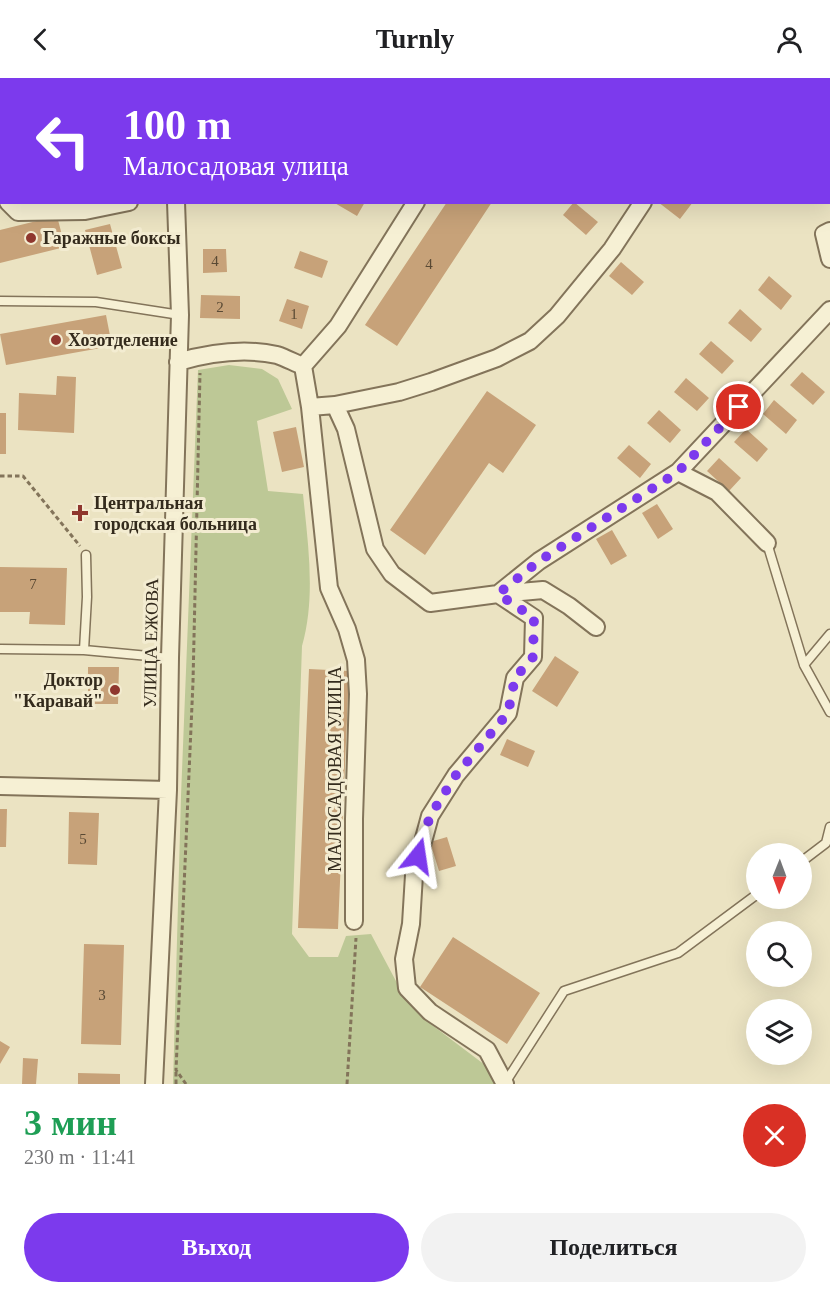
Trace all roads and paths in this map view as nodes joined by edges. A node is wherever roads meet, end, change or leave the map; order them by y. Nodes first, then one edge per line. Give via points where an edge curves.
1 (10, 204) edge
2 (119, 204) edge
3 (176, 204) edge
4 (415, 204) edge
5 (642, 204) edge
6 (830, 231) edge
7 (830, 260) edge
8 (0, 301) edge
9 (830, 310) edge
10 (180, 315) junction
11 (201, 356) junction
12 (178, 362) junction
13 (303, 366) junction
14 (335, 405) junction
15 (310, 407) junction
16 (678, 472) junction
17 (0, 476) edge
18 (767, 543) joint
19 (86, 555) joint
20 (498, 594) junction
21 (596, 627) dead end
22 (830, 634) edge
23 (0, 649) edge
24 (84, 650) junction
25 (170, 658) junction
26 (804, 665) junction
27 (830, 712) edge
28 (0, 786) edge
29 (168, 790) junction
30 (830, 826) edge
31 (812, 854) edge
32 (746, 902) edge
33 (354, 921) joint
34 (176, 1070) junction
35 (154, 1084) edge
36 (176, 1084) edge
37 (186, 1084) edge
38 (347, 1084) edge
39 (505, 1084) edge

1 - 2 street via 18,212 85,211
3 - 10 street, УЛИЦА ЕЖОВА
4 - 13 street via 338,326
5 - 14 street via 612,249 557,316 530,341 497,358 431,382
6 - 7 street via 824,234
8 - 10 lane via 96,302
9 - 16 street
10 - 12 street, УЛИЦА ЕЖОВА
11 - 12 street
11 - 13 street via 277,356
11 - 34 path via 193,682
12 - 25 street, УЛИЦА ЕЖОВА
13 - 15 street, МАЛОСАДОВАЯ УЛИЦА
14 - 15 street
14 - 20 street via 346,429 375,549 392,574 430,603
15 - 33 street, МАЛОСАДОВАЯ УЛИЦА via 329,588 356,660
16 - 18 street via 717,492
16 - 20 street via 539,561
17 - 19 path via 23,476
18 - 26 lane
19 - 24 lane
20 - 21 street via 543,590
20 - 39 street via 534,618 533,657 515,678 508,713 456,775 430,816 414,875 404,959 407,988 430,1012 487,1050
22 - 26 lane
23 - 24 lane
24 - 25 lane
25 - 29 street, УЛИЦА ЕЖОВА
26 - 27 lane
28 - 29 street
29 - 35 street, УЛИЦА ЕЖОВА
30 - 31 lane via 826,843
32 - 39 lane via 678,952 564,992
33 - 38 path
34 - 36 path
34 - 37 path

